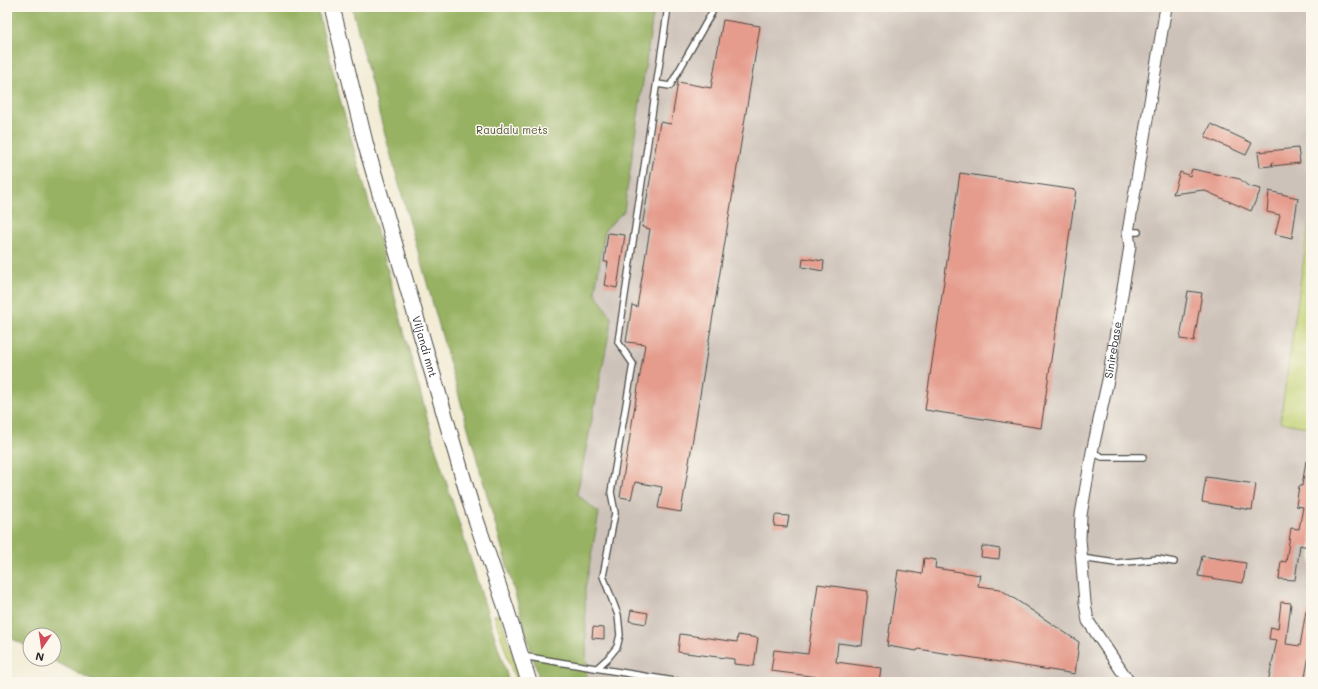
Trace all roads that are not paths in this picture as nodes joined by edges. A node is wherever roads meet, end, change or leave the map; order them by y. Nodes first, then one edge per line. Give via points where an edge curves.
1 (332, 7) edge
2 (668, 7) edge
3 (715, 7) edge
4 (1166, 7) edge
5 (656, 84) junction
6 (1092, 452) junction
7 (1143, 457) dead end
8 (1081, 558) junction
9 (1174, 562) dead end
10 (521, 656) junction
11 (597, 668) junction
12 (529, 682) edge
13 (680, 682) edge
14 (1129, 682) edge

1 - 10 main road, Viljandi mnt via 366,146 464,482
2 - 5 lane
3 - 5 lane via 670,86
4 - 6 street, Sinirebase via 1133,232 1108,380
5 - 11 lane via 618,342 633,364 611,492 615,512 603,576 618,615 620,635 617,647
6 - 7 lane via 1102,457
6 - 8 street, Sinirebase via 1081,515
8 - 9 lane via 1116,563 1158,559
8 - 14 street, Sinirebase via 1088,621
10 - 11 lane
10 - 12 main road, Viljandi mnt
11 - 13 lane

